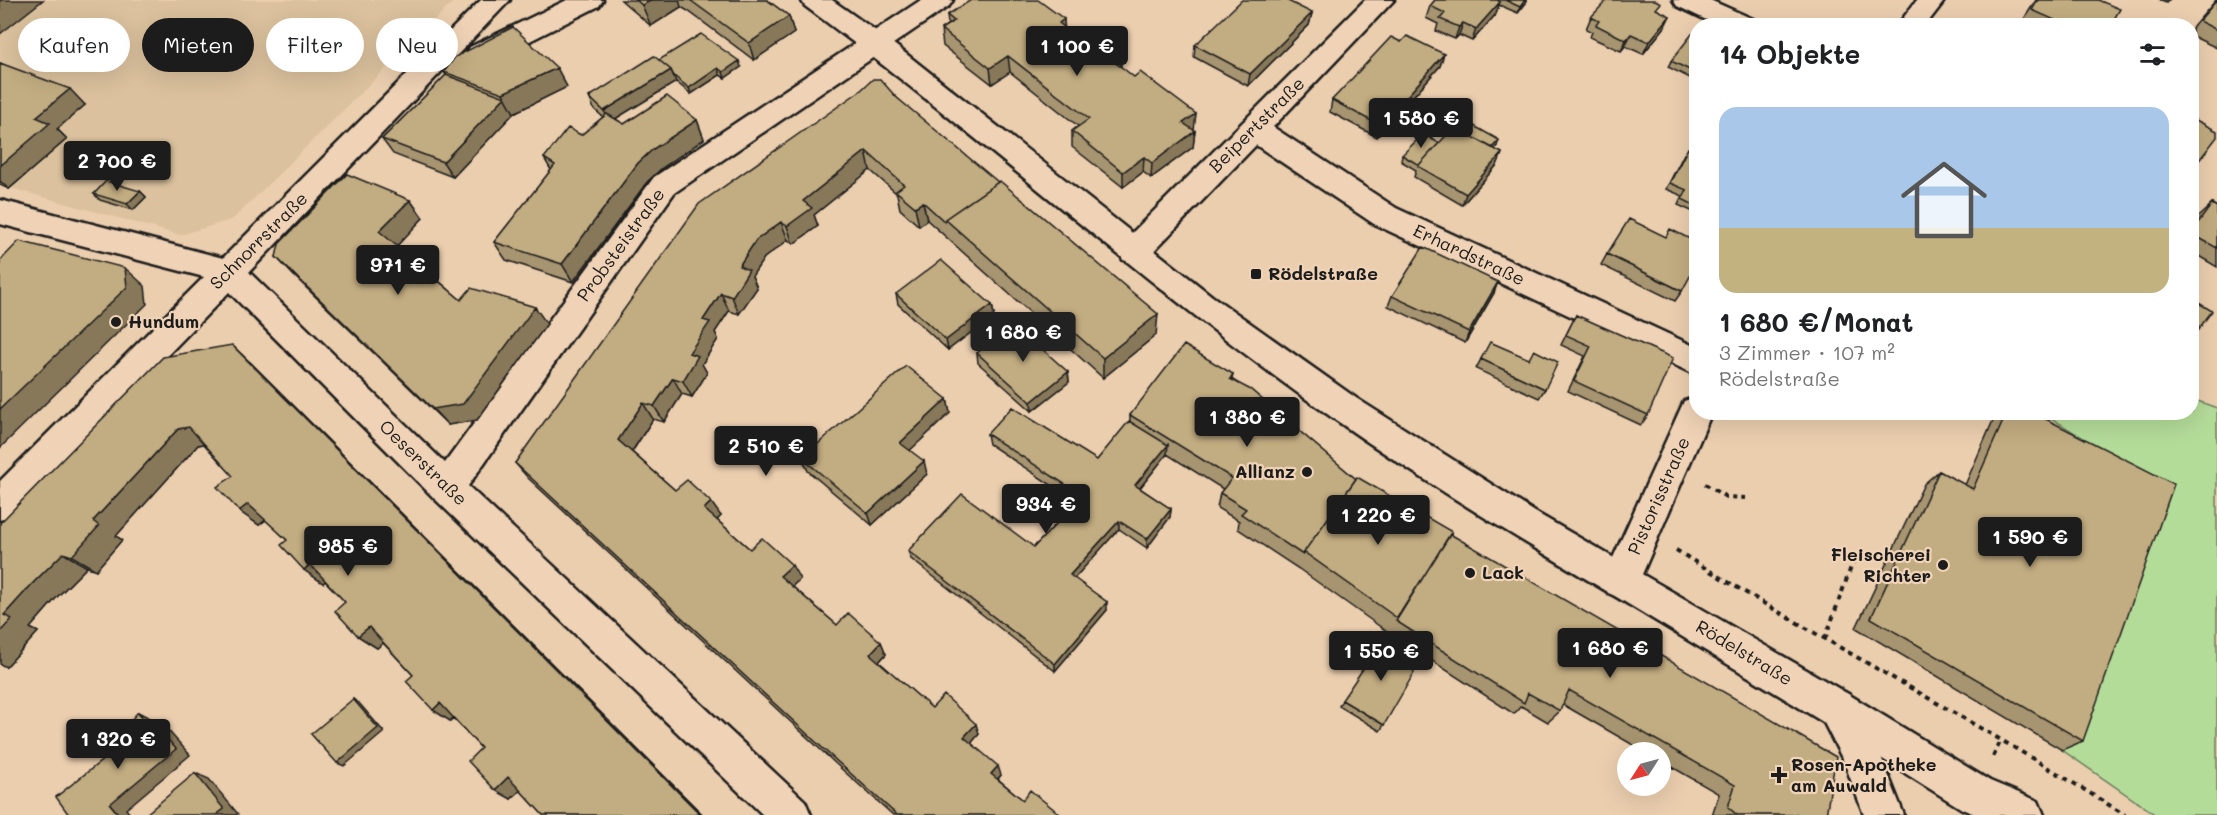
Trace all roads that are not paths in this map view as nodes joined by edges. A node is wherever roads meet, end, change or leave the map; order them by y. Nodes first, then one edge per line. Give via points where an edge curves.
1 (496, 0) edge
2 (590, 0) edge
3 (814, 0) edge
4 (940, 0) edge
5 (1381, 0) edge
6 (1686, 0) edge
7 (1932, 0) edge
8 (1726, 18) edge
9 (1917, 18) edge
10 (876, 45) junction
11 (418, 81) junction
12 (1254, 128) junction
13 (0, 212) edge
14 (1134, 251) junction
15 (228, 271) junction
16 (1689, 359) edge
17 (1692, 420) edge
18 (447, 488) junction
19 (0, 504) edge
20 (1621, 581) junction
21 (1835, 707) junction
22 (1988, 809) edge
23 (791, 815) edge
24 (1884, 815) edge
25 (2024, 815) edge

1 - 11 street, Schnorrstraße
2 - 11 street, Schnorrstraße
3 - 10 street, Rödelstraße
4 - 10 street, Probsteistraße
5 - 12 street, Beipertstraße
6 - 8 street
7 - 9 street
10 - 14 street, Rödelstraße
10 - 18 street, Probsteistraße via 664,185
11 - 15 street, Schnorrstraße
12 - 14 street, Beipertstraße
12 - 16 street, Erhardstraße via 1385,216
13 - 15 street
14 - 20 street, Rödelstraße via 1240,335 1344,408
15 - 18 street, Oeserstraße
15 - 19 street, Schnorrstraße
17 - 20 street, Pistorisstraße
18 - 23 street, Oeserstraße
20 - 21 street, Rödelstraße
21 - 22 street, Rödelstraße
21 - 24 street via 1860,753
22 - 25 street, Rödelstraße

